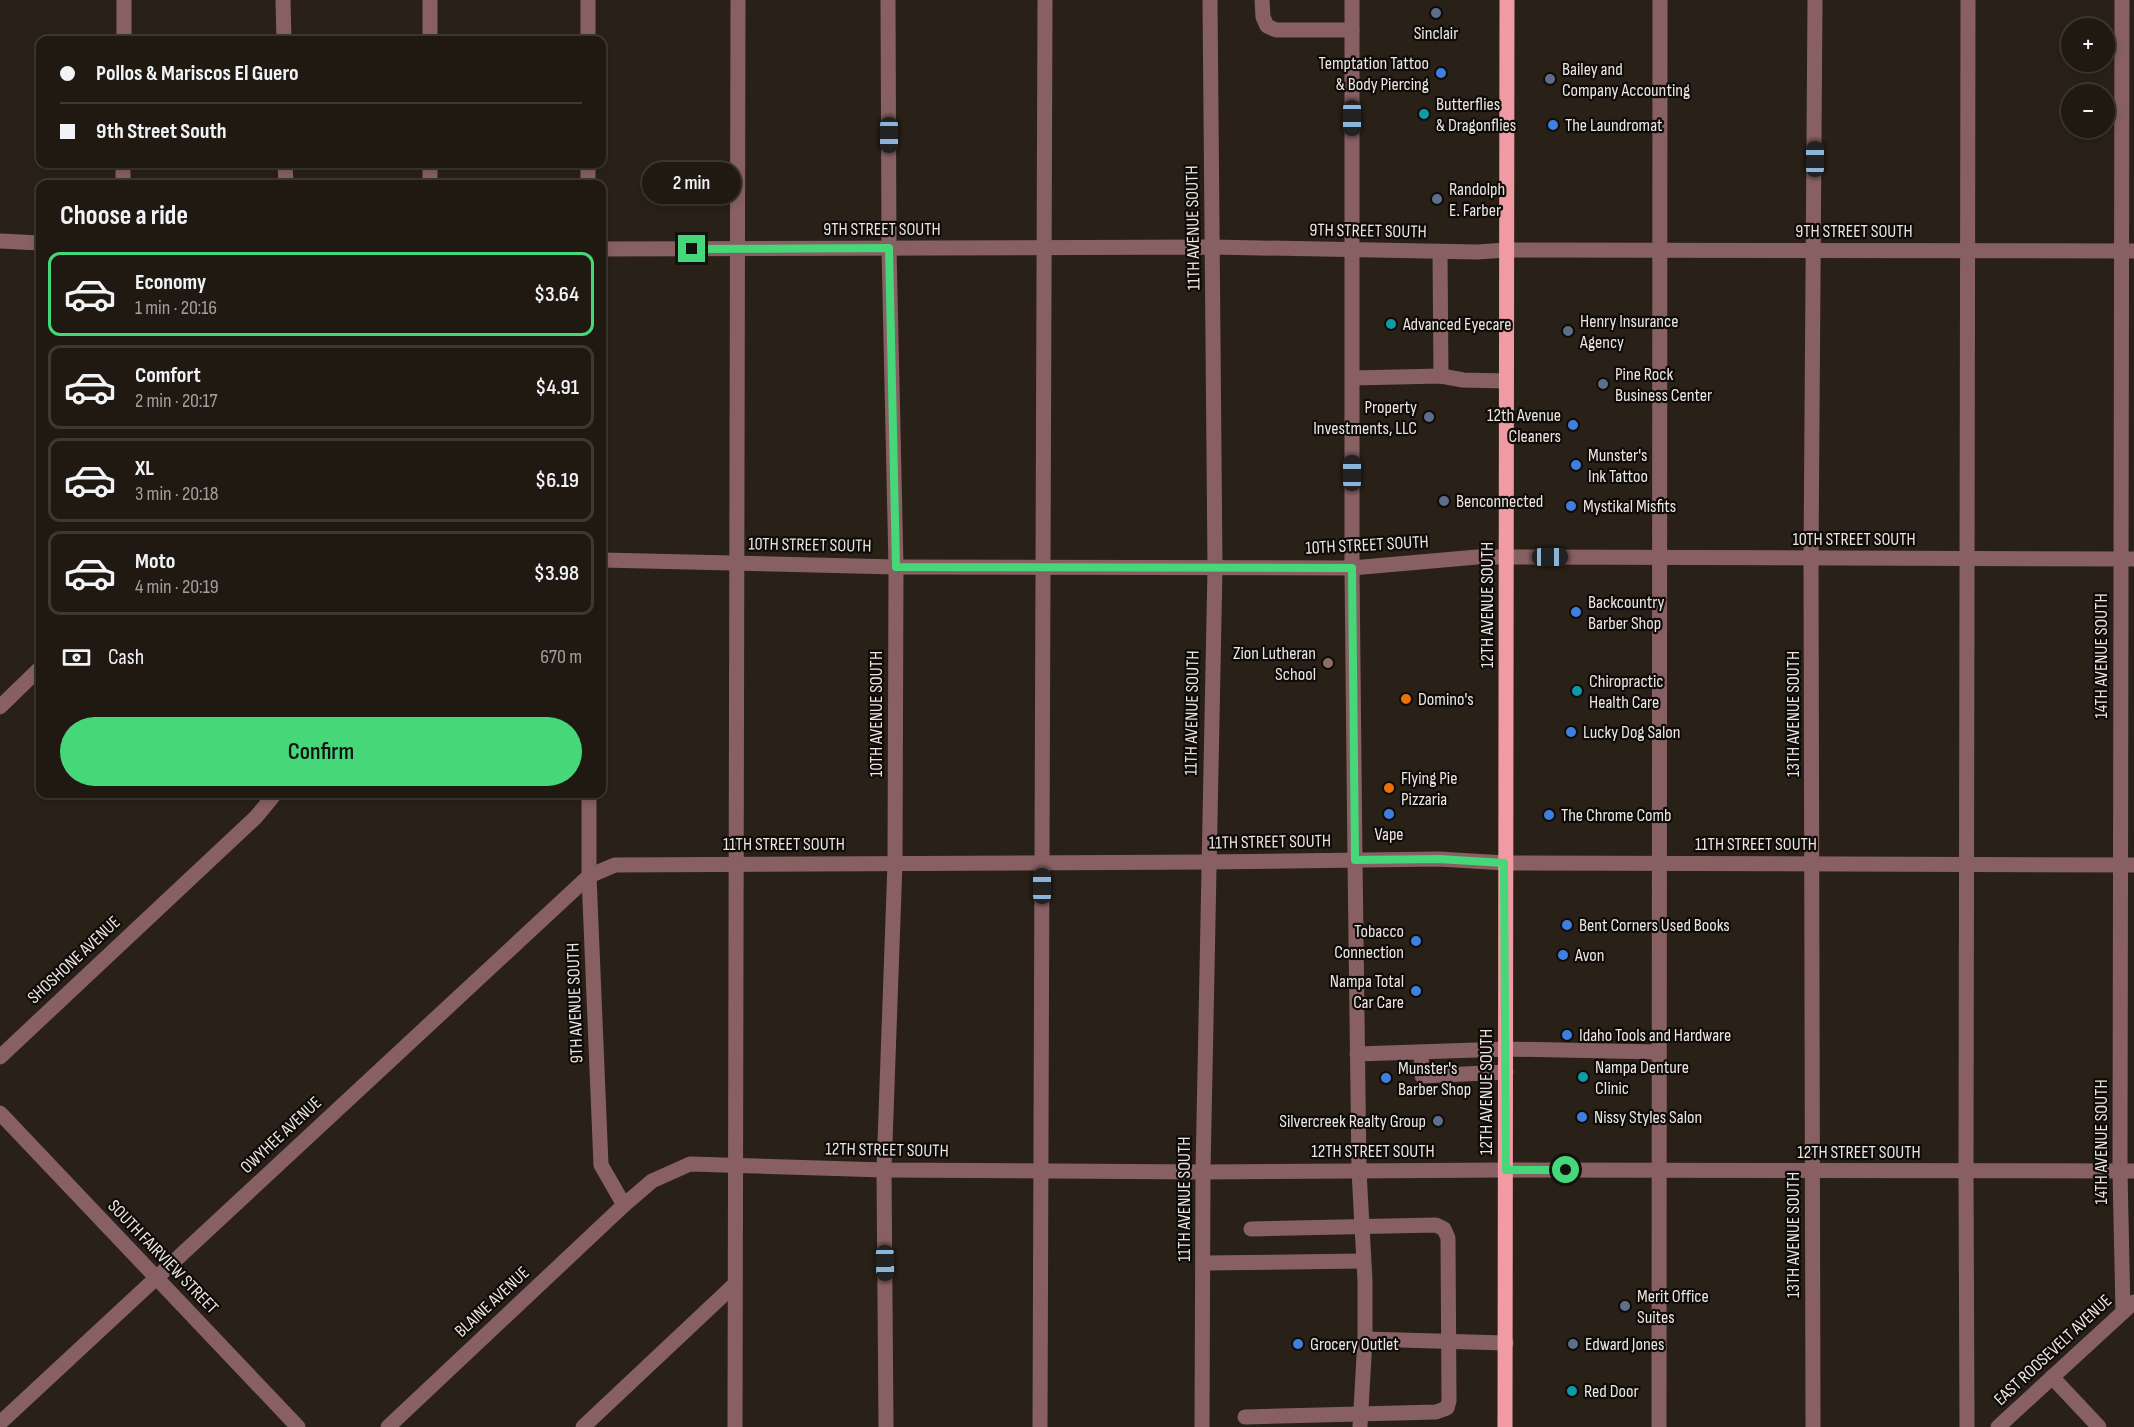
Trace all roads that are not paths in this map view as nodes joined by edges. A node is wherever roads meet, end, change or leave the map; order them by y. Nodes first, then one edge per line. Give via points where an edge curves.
1 (124, 0) edge
2 (284, 0) edge
3 (430, 0) edge
4 (588, 0) edge
5 (738, 0) edge
6 (888, 0) edge
7 (1045, 0) edge
8 (1210, 0) edge
9 (1262, 0) edge
10 (1352, 0) edge
11 (1507, 0) edge
12 (1660, 0) edge
13 (1815, 0) edge
14 (1968, 0) edge
15 (2122, 0) edge
16 (1352, 30) junction
17 (124, 36) edge
18 (284, 36) edge
19 (430, 36) edge
20 (588, 36) edge
21 (0, 241) edge
22 (36, 243) edge
23 (1212, 247) junction
24 (889, 248) junction
25 (1044, 248) junction
26 (606, 249) edge
27 (737, 249) junction
28 (1353, 250) junction
29 (1506, 250) junction
30 (1660, 250) junction
31 (1815, 250) junction
32 (1967, 251) junction
33 (2127, 251) edge
34 (1440, 252) junction
35 (1441, 376) junction
36 (1353, 378) junction
37 (1506, 381) junction
38 (1506, 556) junction
39 (1660, 558) junction
40 (1811, 558) junction
41 (1967, 558) junction
42 (2128, 559) edge
43 (606, 560) edge
44 (736, 563) junction
45 (896, 567) junction
46 (1043, 568) junction
47 (1215, 568) junction
48 (1352, 568) junction
49 (36, 672) edge
50 (1, 706) edge
51 (272, 798) edge
52 (589, 798) edge
53 (1355, 860) junction
54 (1207, 862) junction
55 (735, 863) junction
56 (895, 863) junction
57 (1042, 863) junction
58 (1504, 863) junction
59 (1660, 863) junction
60 (1813, 864) junction
61 (1966, 864) junction
62 (2127, 865) edge
63 (589, 876) junction
64 (1506, 1049) junction
65 (1468, 1052) junction
66 (1659, 1052) junction
67 (1421, 1053) junction
68 (1357, 1054) junction
69 (0, 1057) edge
70 (1506, 1072) junction
71 (1468, 1074) junction
72 (0, 1113) edge
73 (734, 1166) junction
74 (884, 1170) junction
75 (1506, 1170) junction
76 (1041, 1171) junction
77 (1359, 1171) junction
78 (1659, 1171) junction
79 (2127, 1171) edge
80 (1203, 1172) junction
81 (1813, 1172) junction
82 (1966, 1172) junction
83 (624, 1205) junction
84 (1361, 1227) junction
85 (1251, 1229) dead end
86 (1364, 1261) junction
87 (1203, 1263) junction
88 (156, 1278) junction
89 (734, 1285) junction
90 (2128, 1307) edge
91 (1365, 1339) junction
92 (1449, 1342) junction
93 (1506, 1343) junction
94 (2052, 1377) junction
95 (1245, 1417) dead end
96 (1361, 1420) edge
97 (0, 1423) edge
98 (298, 1427) edge
99 (387, 1427) edge
100 (582, 1427) edge
101 (735, 1427) edge
102 (886, 1427) edge
103 (1040, 1427) edge
104 (1202, 1427) edge
105 (1505, 1427) edge
106 (1659, 1427) edge
107 (1813, 1427) edge
108 (1967, 1427) edge
109 (1998, 1427) edge
110 (2099, 1427) edge

1 - 17 street
2 - 18 street
3 - 19 street
4 - 20 street
5 - 27 street
6 - 24 street, 10TH AVENUE SOUTH
7 - 25 street
8 - 23 street, 11TH AVENUE SOUTH
9 - 16 street via 1267,26 1276,30
10 - 16 street
11 - 29 main road, 12TH AVENUE SOUTH
12 - 30 street
13 - 31 street, 13TH AVENUE SOUTH
14 - 32 street
15 - 33 street, 14TH AVENUE SOUTH
16 - 28 street
21 - 22 street
23 - 25 street, 9TH STREET SOUTH
23 - 28 street, 9TH STREET SOUTH
23 - 47 street, 11TH AVENUE SOUTH
24 - 25 street, 9TH STREET SOUTH
24 - 27 street, 9TH STREET SOUTH
24 - 45 street, 10TH AVENUE SOUTH
25 - 46 street
26 - 27 street, 9TH STREET SOUTH
27 - 44 street
28 - 34 street, 9TH STREET SOUTH
28 - 36 street
29 - 30 street, 9TH STREET SOUTH
29 - 34 street, 9TH STREET SOUTH
29 - 37 main road, 12TH AVENUE SOUTH
30 - 31 street, 9TH STREET SOUTH
30 - 39 street
31 - 32 street, 9TH STREET SOUTH
31 - 40 street, 13TH AVENUE SOUTH
32 - 33 street, 9TH STREET SOUTH
32 - 41 street
33 - 42 street, 14TH AVENUE SOUTH
34 - 35 street
35 - 36 street
35 - 37 street via 1462,381
36 - 48 street
37 - 38 main road, 12TH AVENUE SOUTH
38 - 39 street, 10TH STREET SOUTH
38 - 48 street, 10TH STREET SOUTH
38 - 58 main road, 12TH AVENUE SOUTH
39 - 40 street, 10TH STREET SOUTH
39 - 59 street
40 - 41 street, 10TH STREET SOUTH
40 - 60 street, 13TH AVENUE SOUTH
41 - 42 street, 10TH STREET SOUTH
41 - 61 street
42 - 62 street, 14TH AVENUE SOUTH
43 - 44 street, 10TH STREET SOUTH
44 - 45 street, 10TH STREET SOUTH
44 - 55 street
45 - 46 street, 10TH STREET SOUTH
45 - 56 street, 10TH AVENUE SOUTH
46 - 47 street, 10TH STREET SOUTH
46 - 57 street
47 - 48 street, 10TH STREET SOUTH
47 - 54 street, 11TH AVENUE SOUTH
48 - 53 street
49 - 50 street
51 - 69 street, SHOSHONE AVENUE
52 - 63 street, 9TH AVENUE SOUTH
53 - 54 street, 11TH STREET SOUTH
53 - 58 street, 11TH STREET SOUTH
53 - 68 street
54 - 57 street, 11TH STREET SOUTH
54 - 80 street, 11TH AVENUE SOUTH
55 - 56 street, 11TH STREET SOUTH
55 - 63 street, 11TH STREET SOUTH via 615,865
55 - 73 street
56 - 57 street, 11TH STREET SOUTH
56 - 74 street, 10TH AVENUE SOUTH
57 - 76 street
58 - 59 street, 11TH STREET SOUTH
58 - 64 main road, 12TH AVENUE SOUTH
59 - 60 street, 11TH STREET SOUTH
59 - 66 street
60 - 61 street, 11TH STREET SOUTH
60 - 81 street, 13TH AVENUE SOUTH
61 - 62 street, 11TH STREET SOUTH
61 - 82 street
62 - 79 street, 14TH AVENUE SOUTH
63 - 83 street, 9TH AVENUE SOUTH via 602,1165
63 - 88 street, OWYHEE AVENUE
64 - 65 street
64 - 66 street
64 - 70 main road, 12TH AVENUE SOUTH
65 - 67 street
65 - 71 street
66 - 78 street
67 - 68 street
67 - 71 street via 1422,1076
68 - 77 street
70 - 71 street
70 - 75 main road, 12TH AVENUE SOUTH
72 - 88 street, SOUTH FAIRVIEW STREET
73 - 74 street, 12TH STREET SOUTH
73 - 83 street, 12TH STREET SOUTH via 690,1164 652,1181
73 - 89 street
74 - 76 street, 12TH STREET SOUTH
74 - 102 street, 10TH AVENUE SOUTH
75 - 77 street, 12TH STREET SOUTH
75 - 78 street, 12TH STREET SOUTH
75 - 93 main road, 12TH AVENUE SOUTH
76 - 80 street, 12TH STREET SOUTH
76 - 103 street
77 - 80 street, 12TH STREET SOUTH
77 - 84 street
78 - 81 street, 12TH STREET SOUTH
78 - 106 street
79 - 82 street, 12TH STREET SOUTH
79 - 90 street, 14TH AVENUE SOUTH
80 - 87 street, 11TH AVENUE SOUTH
81 - 82 street, 12TH STREET SOUTH
81 - 107 street, 13TH AVENUE SOUTH
82 - 108 street
83 - 99 street, BLAINE AVENUE
84 - 85 street
84 - 86 street
84 - 92 street via 1444,1228 1448,1238
86 - 87 street
86 - 91 street
87 - 104 street, 11TH AVENUE SOUTH
88 - 97 street, OWYHEE AVENUE
88 - 98 street, SOUTH FAIRVIEW STREET
89 - 100 street
89 - 101 street
90 - 94 street, EAST ROOSEVELT AVENUE
91 - 92 street
91 - 96 street
92 - 93 street
92 - 96 street via 1447,1408
93 - 105 main road, 12TH AVENUE SOUTH
94 - 109 street, EAST ROOSEVELT AVENUE
94 - 110 street
95 - 96 street

